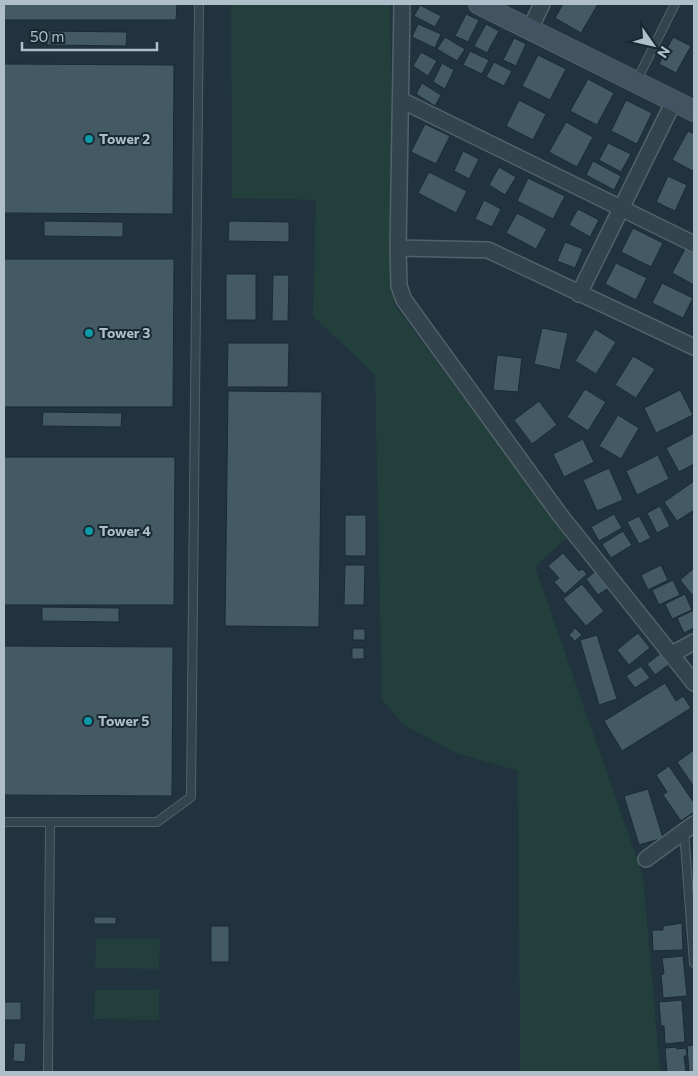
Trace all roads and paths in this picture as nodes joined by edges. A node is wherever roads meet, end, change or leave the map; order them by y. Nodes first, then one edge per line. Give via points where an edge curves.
1 (199, 4) edge
2 (402, 4) edge
3 (479, 4) edge
4 (542, 4) edge
5 (675, 4) edge
6 (530, 29) junction
7 (636, 82) junction
8 (401, 100) junction
9 (674, 101) junction
10 (694, 111) edge
11 (621, 208) junction
12 (694, 244) edge
13 (398, 248) junction
14 (579, 294) junction
15 (694, 347) edge
16 (694, 642) edge
17 (672, 654) junction
18 (694, 683) edge
19 (4, 822) edge
20 (50, 822) junction
21 (689, 827) edge
22 (646, 859) dead end
23 (694, 963) edge
24 (48, 1072) edge

1 - 20 lane via 192,798 157,822
2 - 8 street
3 - 6 street
4 - 6 street
5 - 7 lane
6 - 7 street
7 - 9 street
8 - 11 street
8 - 13 street
9 - 10 street
9 - 11 street
11 - 12 street
11 - 14 street
13 - 14 street via 488,250
13 - 17 street via 399,286 411,311 560,516
14 - 15 street
16 - 17 street
17 - 18 street
19 - 20 lane
20 - 24 lane
21 - 22 street
21 - 23 lane

